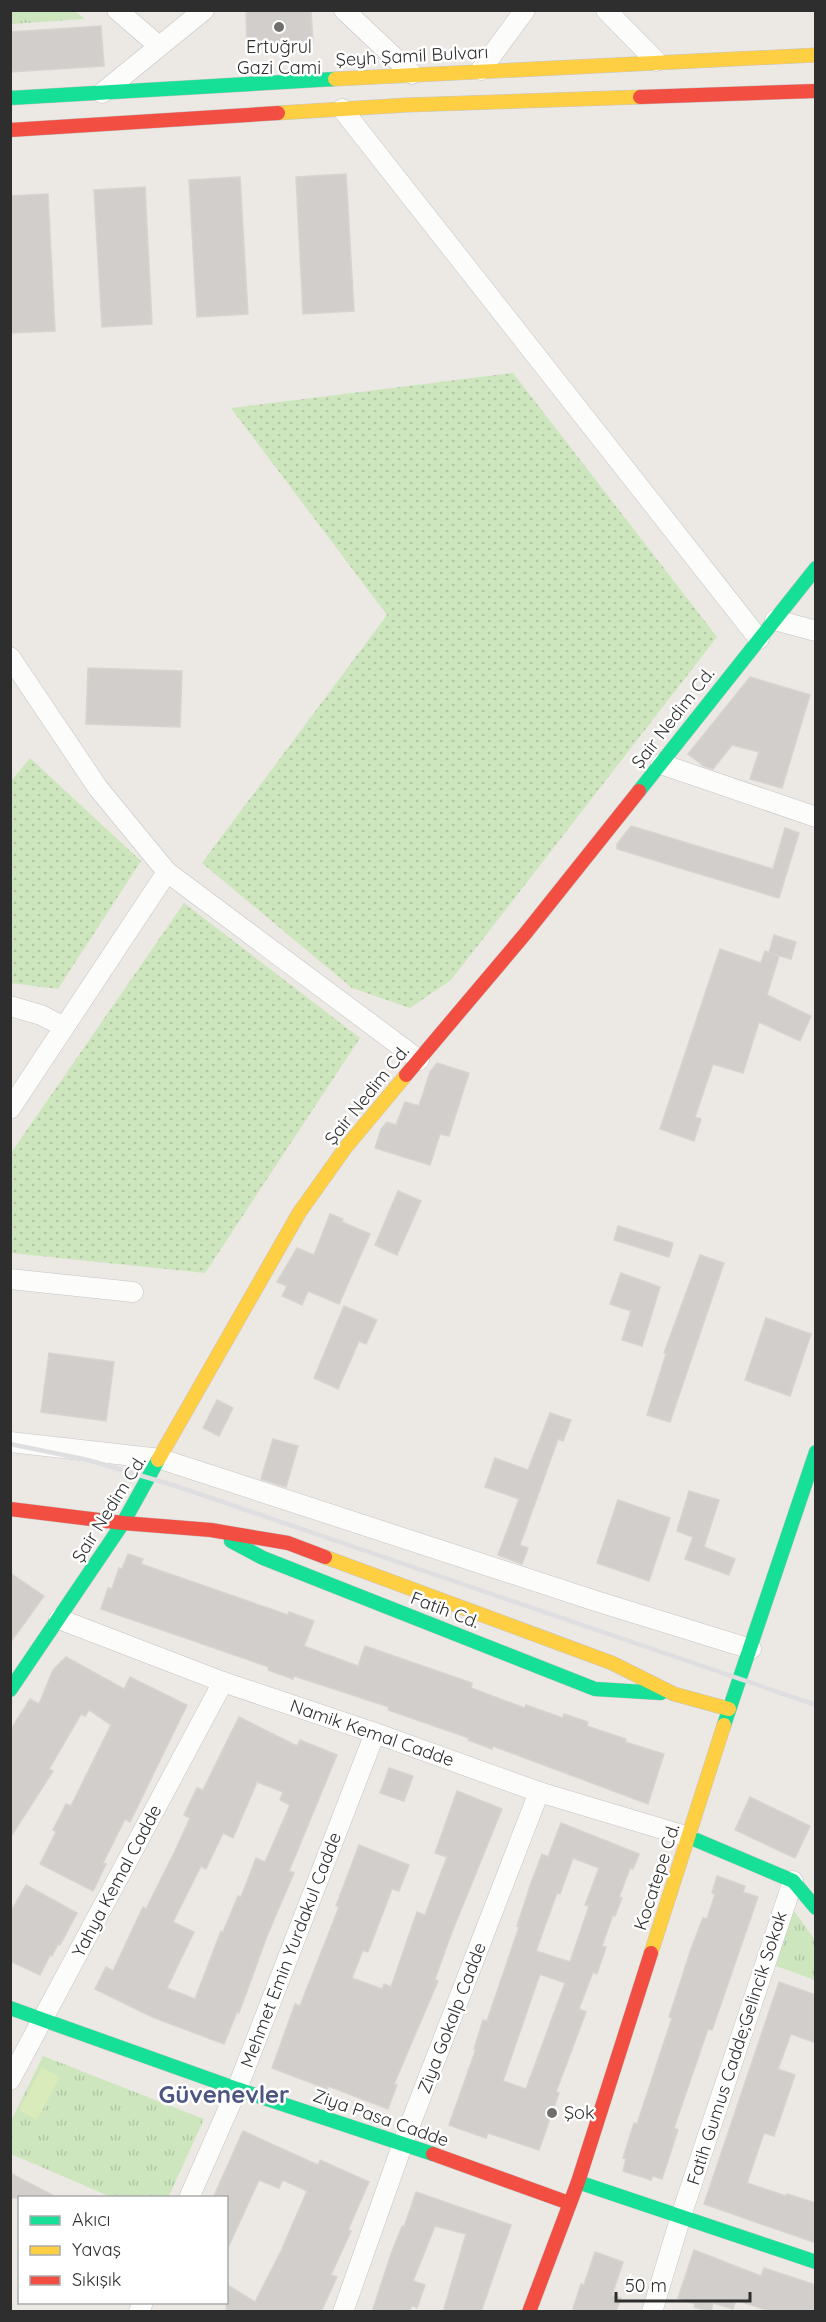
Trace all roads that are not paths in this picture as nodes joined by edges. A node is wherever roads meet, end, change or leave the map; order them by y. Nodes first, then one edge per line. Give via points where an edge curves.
1 (117, 10) edge
2 (204, 10) edge
3 (344, 10) edge
4 (525, 10) edge
5 (606, 10) edge
6 (159, 46) junction
7 (816, 55) edge
8 (656, 61) junction
9 (481, 70) junction
10 (412, 74) junction
11 (816, 91) edge
12 (102, 93) junction
13 (10, 98) edge
14 (342, 109) junction
15 (10, 130) edge
16 (816, 568) edge
17 (775, 620) junction
18 (816, 631) edge
19 (759, 639) junction
20 (10, 657) edge
21 (661, 764) junction
22 (816, 817) edge
23 (167, 872) junction
24 (10, 1006) edge
25 (64, 1028) junction
26 (419, 1060) junction
27 (10, 1109) edge
28 (10, 1279) edge
29 (133, 1292) dead end
30 (10, 1442) edge
31 (816, 1452) edge
32 (161, 1459) junction
33 (10, 1509) edge
34 (123, 1523) junction
35 (212, 1530) junction
36 (59, 1619) junction
37 (751, 1648) junction
38 (223, 1682) junction
39 (10, 1690) edge
40 (674, 1694) junction
41 (729, 1709) junction
42 (375, 1733) junction
43 (539, 1792) junction
44 (689, 1837) junction
45 (793, 1881) junction
46 (816, 1908) edge
47 (10, 2008) edge
48 (44, 2020) junction
49 (10, 2080) edge
50 (237, 2089) junction
51 (403, 2143) junction
52 (578, 2182) junction
53 (190, 2196) edge
54 (569, 2203) junction
55 (681, 2216) junction
56 (816, 2262) edge
57 (343, 2312) edge
58 (530, 2312) edge
59 (652, 2312) edge

1 - 6 street
2 - 6 street
3 - 10 street
4 - 9 street
5 - 8 street
6 - 12 street
7 - 8 street, Şeyh Şamil Bulvarı
8 - 9 street, Şeyh Şamil Bulvarı
9 - 10 street, Şeyh Şamil Bulvarı
10 - 12 street, Şeyh Şamil Bulvarı
11 - 14 street
12 - 13 street, Şeyh Şamil Bulvarı
14 - 15 street
14 - 19 street
16 - 17 street, Şair Nedim Cd.
17 - 18 street
17 - 19 street, Şair Nedim Cd.
19 - 21 street, Şair Nedim Cd.
20 - 23 street via 98,788
21 - 22 street
21 - 26 street, Şair Nedim Cd.
23 - 25 street
23 - 26 street
24 - 25 street via 41,1015
25 - 27 street
26 - 32 street, Şair Nedim Cd. via 346,1147 299,1213
28 - 29 street
30 - 32 street
31 - 37 street, Kocatepe Cd.
32 - 34 street, Şair Nedim Cd.
32 - 37 street
33 - 34 street, Fatih Cd.
34 - 35 street, Fatih Cd.
34 - 36 street, Şair Nedim Cd.
35 - 40 street, Fatih Cd. via 288,1543 612,1663
35 - 40 street, Fatih Cd. via 263,1558 595,1689
36 - 38 street, Namik Kemal Cadde
36 - 39 street, Şair Nedim Cd.
37 - 41 street, Kocatepe Cd.
38 - 42 street, Namik Kemal Cadde
38 - 48 street, Yahya Kemal Cadde
40 - 41 street, Fatih Cd.
41 - 44 street, Kocatepe Cd.
42 - 43 street, Namik Kemal Cadde
42 - 50 street, Mehmet Emin Yurdakul Cadde
43 - 44 street, Namik Kemal Cadde
43 - 51 street, Ziya Gokalp Cadde
44 - 45 street, Fatih Gumus Cadde;Gelincik Sokak
44 - 52 street, Kocatepe Cd.
45 - 46 street, Fatih Gumus Cadde;Gelincik Sokak
45 - 55 street, Fatih Gumus Cadde;Gelincik Sokak
47 - 48 street, Ziya Pasa Cadde
48 - 49 street, Yahya Kemal Cadde
48 - 50 street, Ziya Pasa Cadde
50 - 51 street, Ziya Pasa Cadde
50 - 53 street, Mehmet Emin Yurdakul Cadde
51 - 54 street, Ziya Pasa Cadde
51 - 57 street, Ziya Gokalp Cadde
52 - 54 street, Kocatepe Cd.
52 - 55 street
54 - 58 street, Kocatepe Cd.
55 - 56 street
55 - 59 street, Fatih Gumus Cadde;Gelincik Sokak

